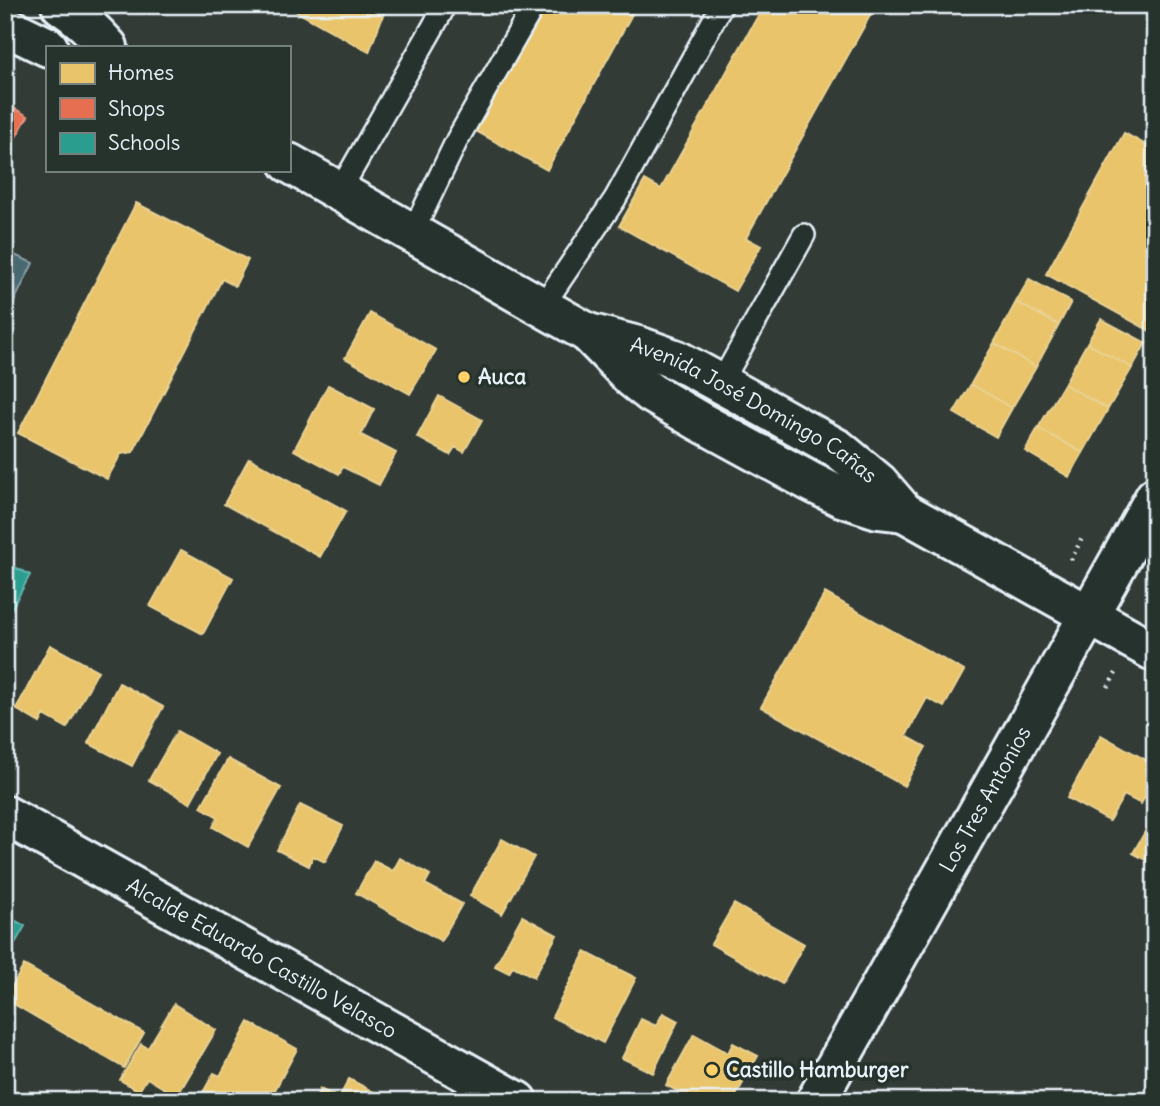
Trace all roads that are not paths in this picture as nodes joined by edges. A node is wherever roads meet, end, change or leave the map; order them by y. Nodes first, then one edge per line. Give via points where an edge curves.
1 (61, 5) edge
2 (534, 5) edge
3 (722, 5) edge
4 (441, 13) dead end
5 (5, 26) edge
6 (46, 46) edge
7 (107, 46) edge
8 (290, 164) edge
9 (339, 192) junction
10 (412, 234) junction
11 (804, 235) dead end
12 (542, 307) junction
13 (587, 333) junction
14 (721, 383) junction
15 (1155, 497) edge
16 (904, 512) junction
17 (1089, 615) junction
18 (1155, 652) edge
19 (5, 815) edge
20 (517, 1101) edge
21 (816, 1101) edge

1 - 7 street
2 - 10 lane via 457,140
3 - 12 lane via 615,199
4 - 9 lane
5 - 6 street
8 - 9 street, Avenida José Domingo Cañas
9 - 10 street, Avenida José Domingo Cañas
10 - 12 street, Avenida José Domingo Cañas
11 - 14 lane
12 - 13 street, Avenida José Domingo Cañas
13 - 14 street, Avenida José Domingo Cañas via 677,360
13 - 16 street, Avenida José Domingo Cañas via 632,378 699,421 841,496
14 - 16 street, Avenida José Domingo Cañas via 838,449 879,483
15 - 17 street, Los Tres Antonios
16 - 17 street, Avenida José Domingo Cañas
17 - 18 street, Avenida José Domingo Cañas
17 - 21 street, Los Tres Antonios
19 - 20 street, Alcalde Eduardo Castillo Velasco

